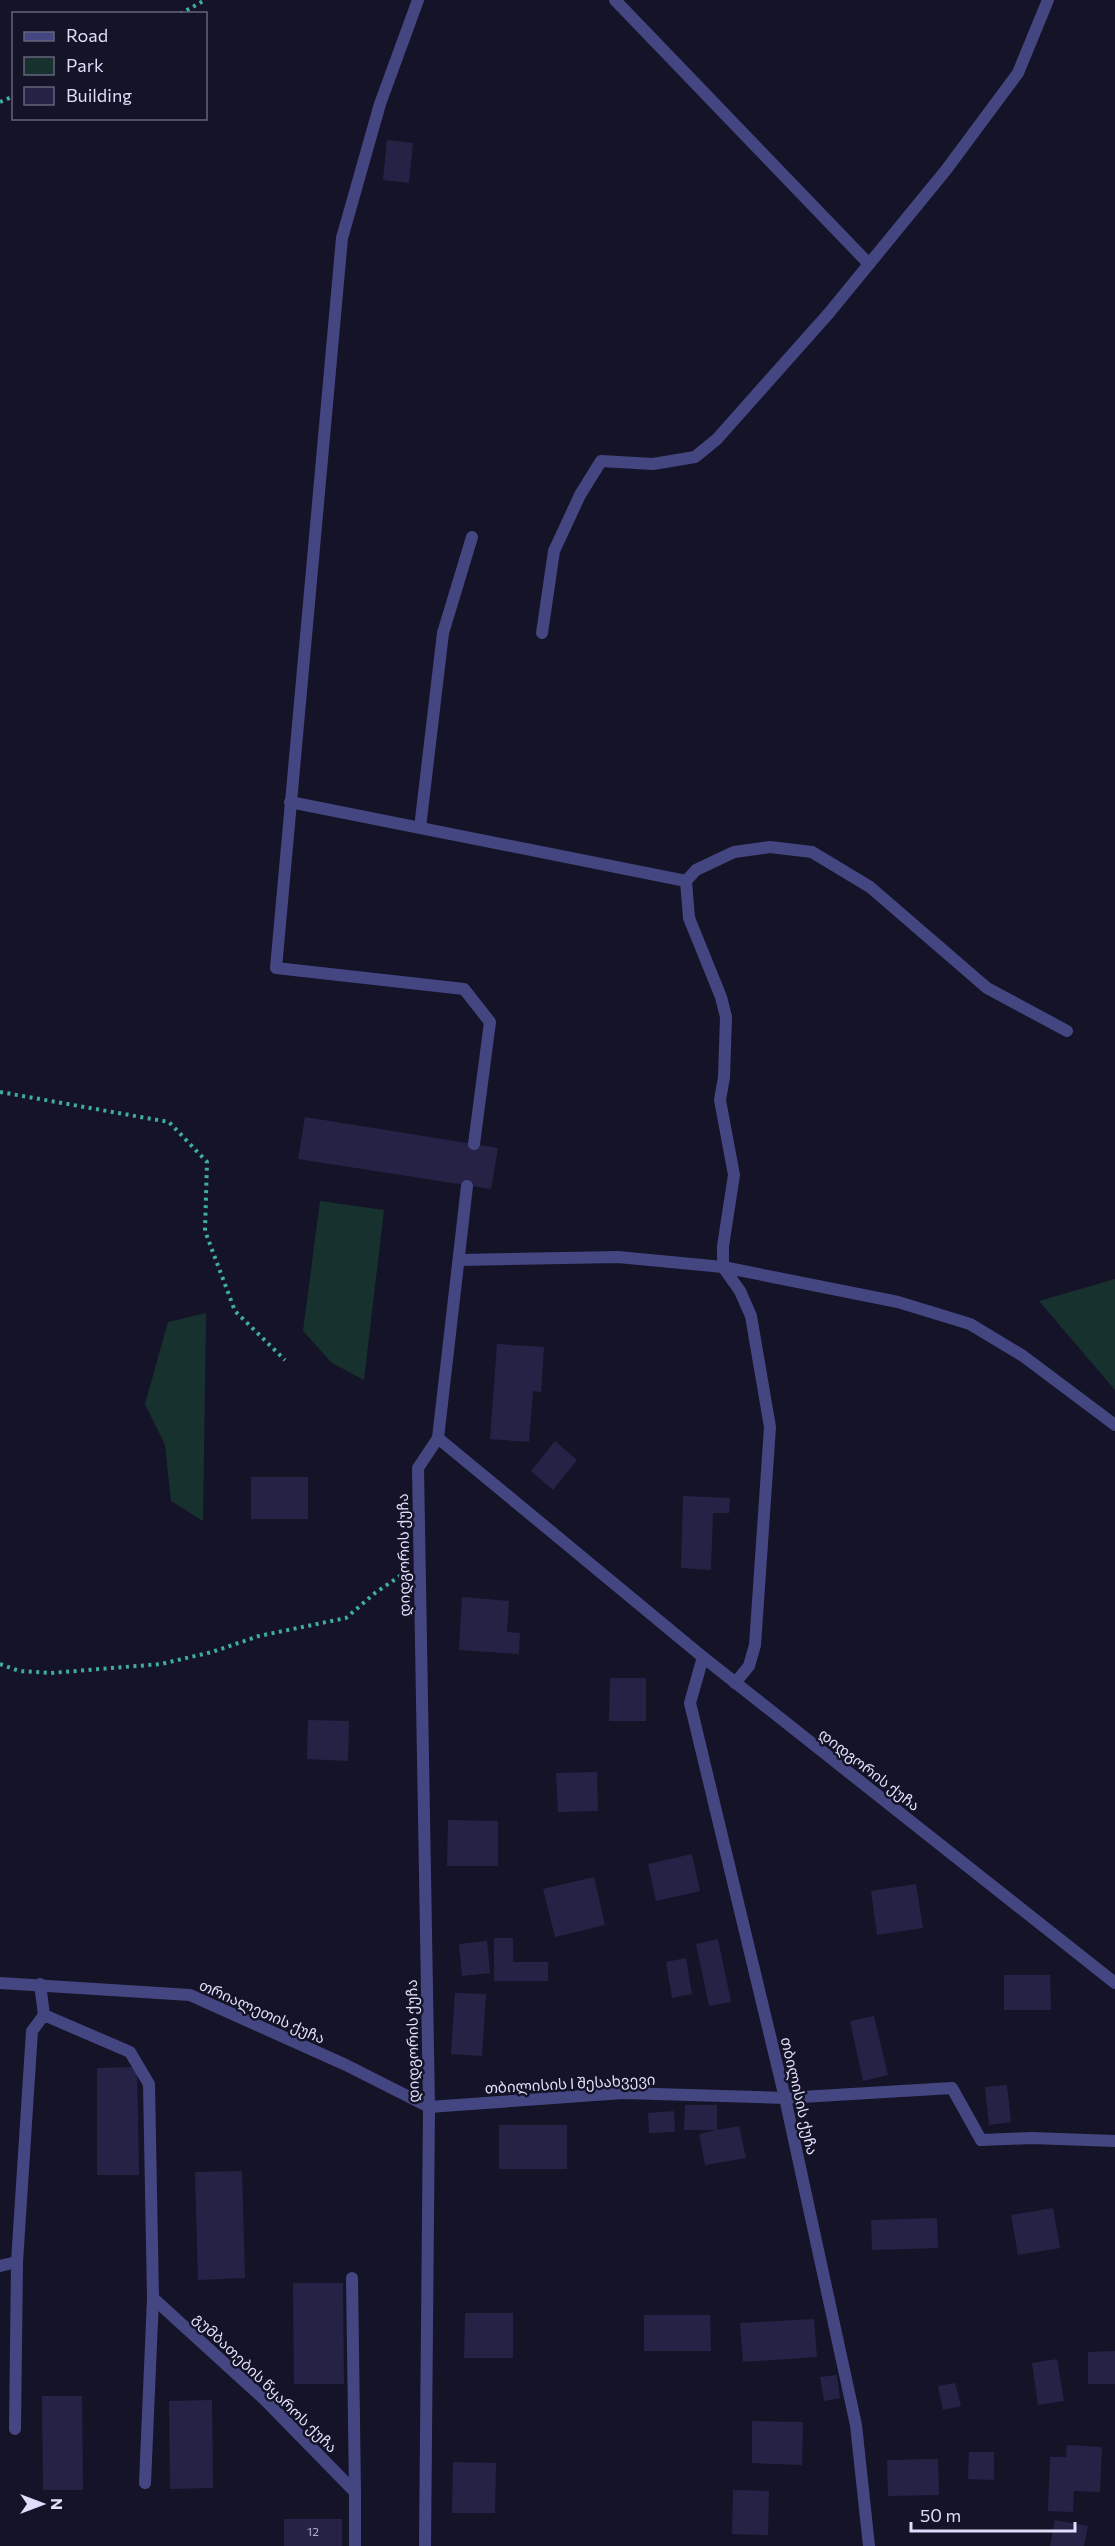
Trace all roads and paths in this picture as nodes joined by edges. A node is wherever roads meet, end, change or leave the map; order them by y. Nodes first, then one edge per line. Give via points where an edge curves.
1 (205, 0) edge
2 (418, 0) edge
3 (615, 0) edge
4 (1048, 0) edge
5 (184, 12) edge
6 (869, 264) junction
7 (472, 537) dead end
8 (542, 633) dead end
9 (290, 802) junction
10 (420, 828) junction
11 (686, 881) junction
12 (1067, 1031) dead end
13 (0, 1092) edge
14 (474, 1144) dead end
15 (467, 1186) dead end
16 (459, 1260) junction
17 (723, 1267) junction
18 (285, 1360) dead end
19 (1115, 1425) edge
20 (438, 1438) junction
21 (419, 1564) junction
22 (703, 1657) junction
23 (0, 1664) edge
24 (735, 1683) junction
25 (0, 1983) edge
26 (1115, 1983) edge
27 (40, 1984) junction
28 (44, 2015) junction
29 (785, 2097) junction
30 (429, 2107) junction
31 (1115, 2141) edge
32 (17, 2262) junction
33 (0, 2266) edge
34 (352, 2278) dead end
35 (153, 2298) junction
36 (15, 2429) dead end
37 (145, 2483) dead end
38 (355, 2492) junction
39 (355, 2546) edge
40 (425, 2546) edge
41 (869, 2546) edge

1 - 5 path
2 - 9 street via 380,104 342,238
3 - 6 street
4 - 6 street via 1018,73
6 - 8 street via 717,439 695,457 653,464 601,461 554,551
7 - 10 street via 444,633
9 - 10 street
9 - 14 street via 276,968 464,989 490,1022
10 - 11 street
11 - 12 street via 696,870 734,852 770,847 812,852 870,887 987,988
11 - 17 street via 689,918 726,1017 720,1100 734,1176
13 - 18 path via 169,1122 207,1162 205,1231 236,1311
15 - 16 street
16 - 17 street via 618,1257
16 - 20 street
17 - 19 street via 898,1302 970,1324 1023,1356
17 - 24 street via 740,1291 751,1317 770,1427 755,1645 749,1666
20 - 21 street, დიდგორის ქუჩა via 418,1468
20 - 22 street, დიდგორის ქუჩა
21 - 23 path via 346,1618 259,1636 212,1652 161,1664 51,1673 19,1671
21 - 30 street, დიდგორის ქუჩა
22 - 24 street, დიდგორის ქუჩა
22 - 29 street, თბილისის ქუჩა via 690,1703
24 - 26 street, დიდგორის ქუჩა
25 - 27 street, თრიალეთის ქუჩა
27 - 28 street
27 - 30 street, თრიალეთის ქუჩა via 189,1995
28 - 32 street via 32,2031
28 - 35 street via 130,2052 149,2084
29 - 30 street, თბილისის I შესახვევი via 623,2093
29 - 31 street, თბილისის I შესახვევი via 952,2088 981,2140
29 - 41 street, თბილისის ქუჩა via 856,2425
30 - 40 street, დიდგორის ქუჩა
32 - 33 street
32 - 36 street
34 - 38 street, გუმბათების წყაროს ქუჩა
35 - 37 street
35 - 38 street, გუმბათების წყაროს ქუჩა via 265,2400
38 - 39 street, გუმბათების წყაროს ქუჩა

